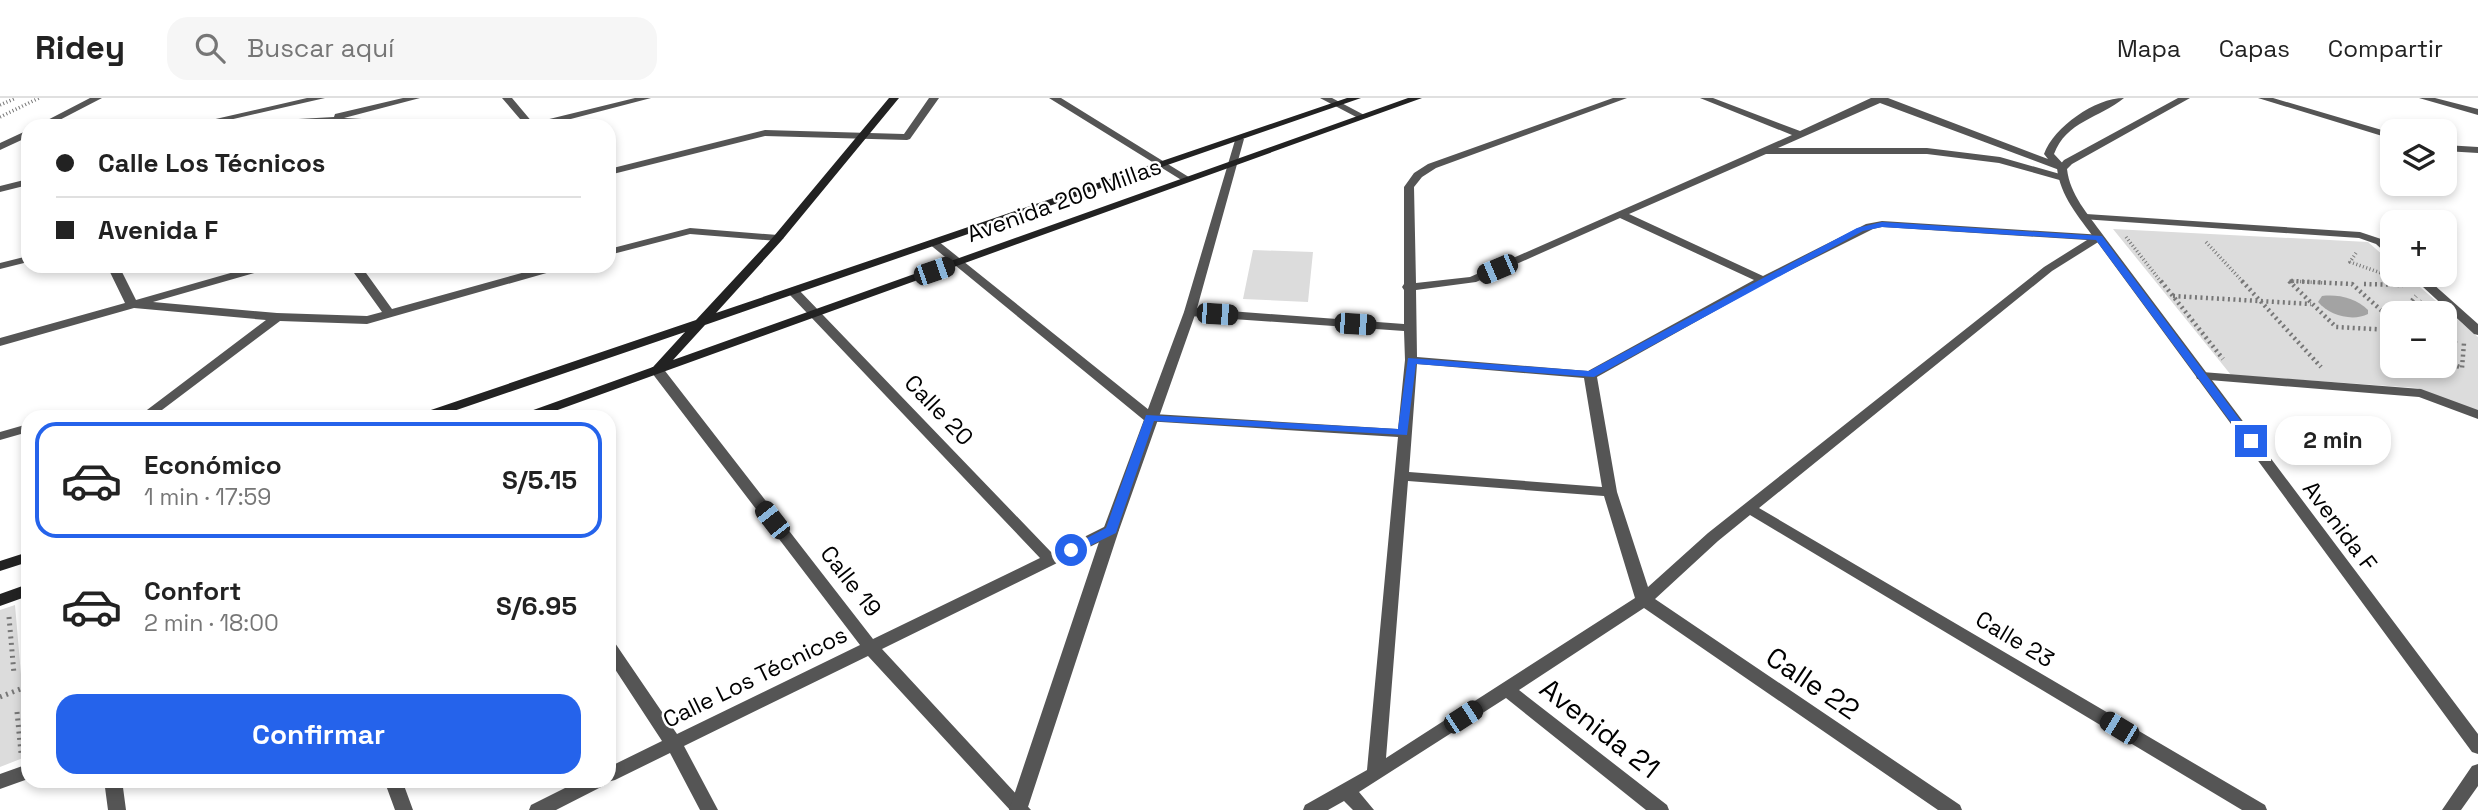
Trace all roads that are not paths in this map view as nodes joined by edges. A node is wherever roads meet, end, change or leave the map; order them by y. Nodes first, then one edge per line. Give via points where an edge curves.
1 (97, 98) edge
2 (320, 98) edge
3 (415, 98) edge
4 (507, 98) edge
5 (646, 98) edge
6 (894, 98) edge
7 (933, 98) edge
8 (1054, 98) edge
9 (1325, 98) edge
10 (1356, 98) edge
11 (1416, 98) edge
12 (1622, 98) edge
13 (1705, 98) edge
14 (1880, 98) edge
15 (2119, 98) edge
16 (2185, 98) edge
17 (2263, 98) edge
18 (2424, 98) edge
19 (1338, 104) junction
20 (2478, 112) edge
21 (1363, 117) junction
22 (56, 119) edge
23 (222, 119) edge
24 (322, 119) edge
25 (525, 119) edge
26 (560, 119) edge
27 (2380, 132) edge
28 (1798, 134) junction
29 (863, 135) junction
30 (21, 136) edge
31 (1239, 139) junction
32 (0, 147) edge
33 (2457, 149) edge
34 (2478, 150) edge
35 (1761, 151) junction
36 (1233, 162) junction
37 (1166, 165) junction
38 (616, 171) edge
39 (2063, 173) junction
40 (1187, 179) junction
41 (21, 184) edge
42 (0, 189) edge
43 (1622, 215) junction
44 (2086, 217) junction
45 (2099, 237) junction
46 (778, 238) junction
47 (2380, 242) edge
48 (934, 243) junction
49 (616, 250) edge
50 (21, 261) edge
51 (959, 262) junction
52 (0, 266) edge
53 (116, 273) edge
54 (243, 273) edge
55 (360, 273) edge
56 (536, 273) edge
57 (1763, 280) junction
58 (1408, 287) junction
59 (2421, 287) edge
60 (793, 291) junction
61 (132, 304) junction
62 (1190, 312) junction
63 (812, 314) junction
64 (390, 315) junction
65 (277, 317) junction
66 (699, 324) junction
67 (1410, 328) junction
68 (2478, 331) edge
69 (0, 342) edge
70 (1411, 360) junction
71 (657, 370) junction
72 (1590, 375) junction
73 (2202, 376) junction
74 (154, 410) edge
75 (445, 410) edge
76 (547, 410) edge
77 (2478, 415) edge
78 (1150, 418) junction
79 (21, 430) edge
80 (1404, 433) junction
81 (0, 436) edge
82 (1401, 476) junction
83 (1610, 492) junction
84 (1749, 508) junction
85 (1111, 530) junction
86 (21, 558) edge
87 (1051, 561) junction
88 (0, 566) edge
89 (21, 592) edge
90 (0, 600) edge
91 (1644, 600) junction
92 (871, 648) junction
93 (616, 657) edge
94 (1506, 689) junction
95 (674, 744) junction
96 (2478, 747) edge
97 (2478, 771) edge
98 (616, 772) edge
99 (21, 774) edge
100 (1376, 774) junction
101 (0, 782) edge
102 (114, 788) edge
103 (396, 788) edge
104 (582, 788) edge
105 (1345, 790) junction
106 (1020, 809) edge
107 (117, 810) edge
108 (404, 810) edge
109 (538, 810) edge
110 (709, 810) edge
111 (1312, 810) edge
112 (1365, 810) edge
113 (1660, 810) edge
114 (1954, 810) edge
115 (2258, 810) edge
116 (2451, 810) edge

1 - 22 street
2 - 23 street
3 - 24 street
4 - 25 street
5 - 26 street
6 - 29 main road
7 - 29 street via 907,137
8 - 37 street
9 - 19 street
10 - 19 main road, Avenida 200 Millas
11 - 21 main road, Avenida 200 Millas
12 - 58 street via 1418,175 1409,187
13 - 28 street
14 - 28 street
14 - 39 street
15 - 39 street, Avenida F via 2052,140 2049,154
16 - 39 street via 2076,157
17 - 27 street
18 - 20 street
19 - 21 street
19 - 31 main road, Avenida 200 Millas
21 - 36 main road, Avenida 200 Millas
28 - 35 street
29 - 38 street via 765,133
29 - 46 main road
30 - 32 street
31 - 36 street
31 - 37 main road, Avenida 200 Millas
33 - 34 street
35 - 39 street via 1927,151
35 - 43 street
36 - 40 main road, Avenida 200 Millas
36 - 62 street
37 - 40 street
37 - 48 main road, Avenida 200 Millas
39 - 44 street, Avenida F
40 - 51 main road, Avenida 200 Millas
41 - 42 street
43 - 57 street
43 - 58 street via 1472,280
44 - 45 street, Avenida F
44 - 47 street via 2360,235
45 - 57 street via 1882,224 1860,229
45 - 73 street, Avenida F
45 - 84 street via 2048,269
46 - 49 street via 690,231
46 - 66 main road
48 - 51 street
48 - 60 main road, Avenida 200 Millas
50 - 52 street
51 - 63 main road, Avenida 200 Millas
51 - 78 street
53 - 61 street
54 - 61 street
55 - 64 street
56 - 64 street
57 - 72 street
58 - 67 street
59 - 68 street
60 - 63 street, Calle 20
60 - 66 main road, Avenida 200 Millas
61 - 65 street
61 - 69 street
62 - 67 street
62 - 78 street
63 - 71 main road, Avenida 200 Millas
63 - 87 street, Calle 20
64 - 65 street via 341,321
65 - 74 street
66 - 71 main road
66 - 75 main road, Avenida 200 Millas
67 - 70 street
70 - 72 street
70 - 80 street
71 - 76 main road, Avenida 200 Millas
71 - 92 street, Calle 19
72 - 83 street
73 - 77 street via 2421,393
73 - 96 street, Avenida F
78 - 80 street
78 - 85 street
79 - 81 street
80 - 82 street
82 - 83 street
82 - 100 street
83 - 91 street
84 - 91 street
84 - 115 street, Calle 23
85 - 87 street, Calle Los Técnicos
85 - 106 street
86 - 88 main road
87 - 92 street, Calle Los Técnicos
89 - 90 main road
91 - 94 street
91 - 114 street, Calle 22
92 - 95 street, Calle Los Técnicos
92 - 106 street, Calle 19
93 - 95 street
94 - 100 street
94 - 113 street, Avenida 21
95 - 98 street, Calle Los Técnicos
95 - 110 street
97 - 116 street
99 - 101 street
100 - 105 street
102 - 107 street
103 - 108 street
104 - 109 street
105 - 111 street
105 - 112 street

